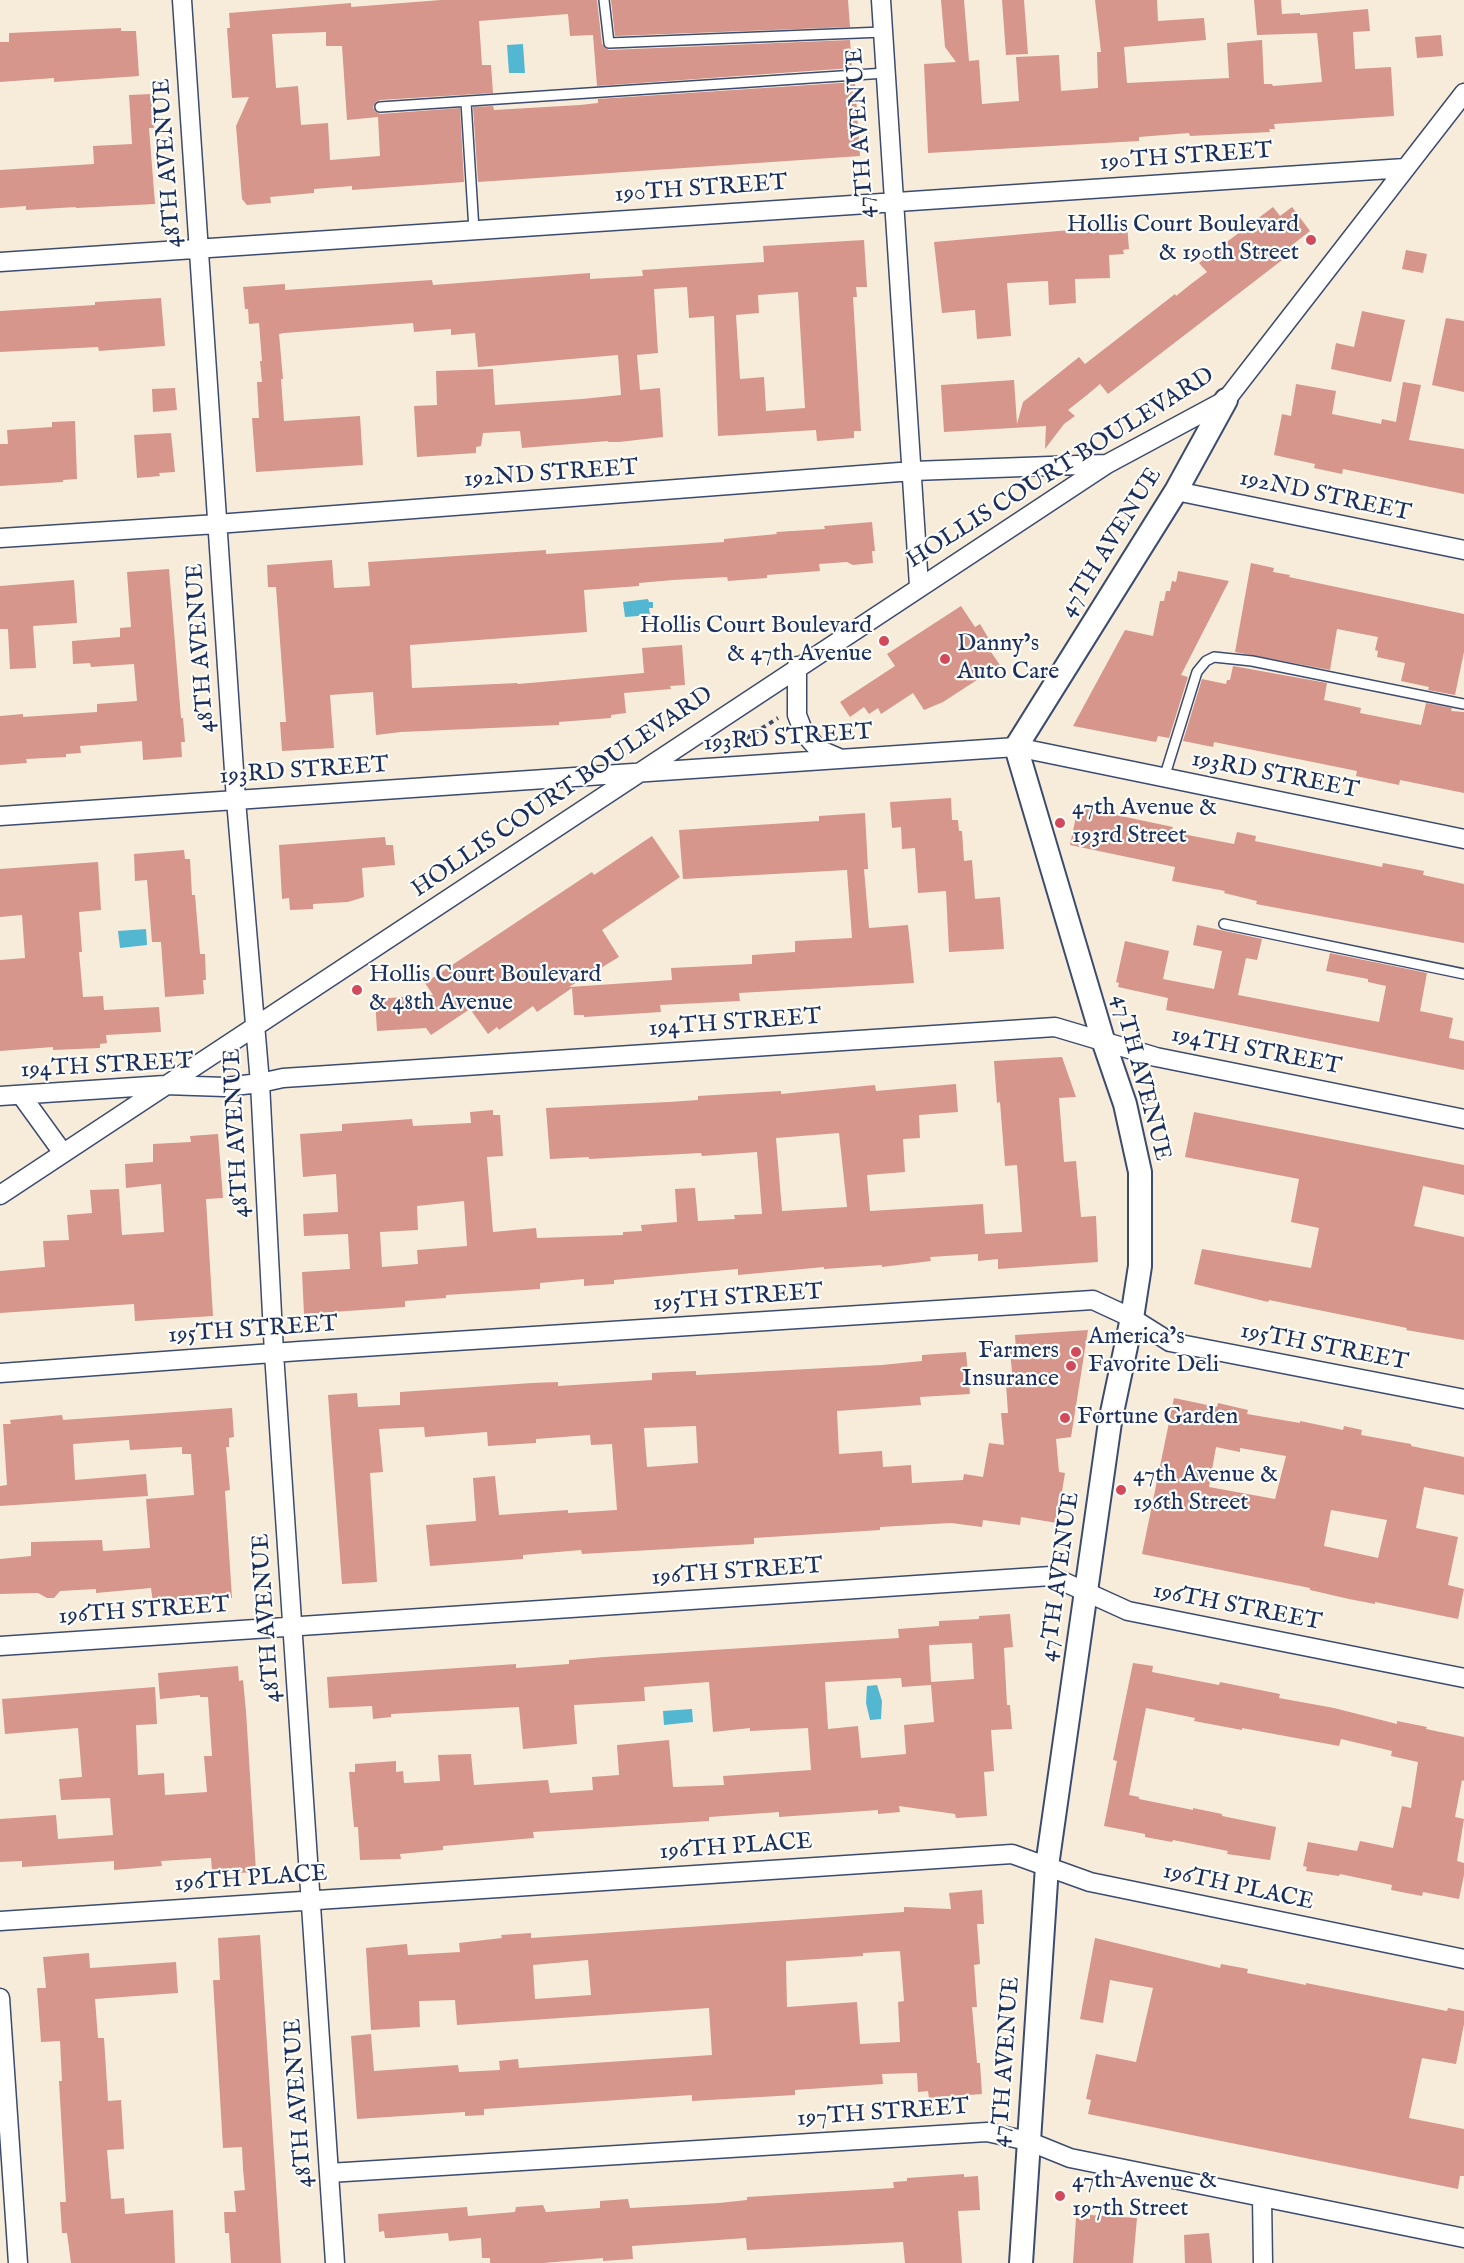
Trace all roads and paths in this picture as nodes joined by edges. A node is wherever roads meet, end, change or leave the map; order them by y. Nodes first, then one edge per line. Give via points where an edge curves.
1 (182, 0) edge
2 (604, 0) edge
3 (881, 0) edge
4 (883, 32) junction
5 (885, 73) junction
6 (1464, 93) edge
7 (466, 102) junction
8 (380, 108) dead end
9 (1405, 168) junction
10 (894, 201) junction
11 (474, 230) junction
12 (199, 248) junction
13 (0, 262) edge
14 (1226, 400) junction
15 (1107, 464) junction
16 (913, 471) junction
17 (1176, 491) junction
18 (217, 524) junction
19 (0, 538) edge
20 (1464, 550) edge
21 (920, 586) junction
22 (797, 666) junction
23 (1464, 705) edge
24 (783, 714) dead end
25 (739, 743) dead end
26 (1016, 747) junction
27 (841, 759) junction
28 (635, 774) junction
29 (1164, 778) junction
30 (236, 800) junction
31 (0, 816) edge
32 (1464, 839) edge
33 (1224, 924) dead end
34 (1464, 974) edge
35 (255, 1025) junction
36 (1103, 1040) junction
37 (260, 1083) junction
38 (165, 1085) junction
39 (21, 1095) junction
40 (0, 1096) edge
41 (1464, 1119) edge
42 (63, 1153) junction
43 (0, 1195) edge
44 (1132, 1318) junction
45 (274, 1353) junction
46 (0, 1373) edge
47 (1464, 1399) edge
48 (1087, 1591) junction
49 (292, 1627) junction
50 (0, 1646) edge
51 (1464, 1678) edge
52 (1047, 1866) junction
53 (310, 1900) junction
54 (0, 1921) edge
55 (1464, 1959) edge
56 (0, 1998) edge
57 (1028, 2141) junction
58 (329, 2173) junction
59 (1262, 2197) junction
60 (1464, 2238) edge
61 (18, 2263) edge
62 (335, 2263) edge
63 (1021, 2263) edge
64 (1263, 2263) edge

1 - 12 street, 48TH AVENUE
2 - 4 lane via 609,43
3 - 4 street, 47TH AVENUE
4 - 5 street, 47TH AVENUE
5 - 7 lane
5 - 10 street, 47TH AVENUE
6 - 9 street, HOLLIS COURT BOULEVARD
7 - 8 lane
7 - 11 lane
9 - 10 street, 190TH STREET
9 - 14 street, HOLLIS COURT BOULEVARD
10 - 11 street, 190TH STREET
10 - 16 street, 47TH AVENUE
11 - 12 street, 190TH STREET
12 - 13 street, 190TH STREET
12 - 18 street, 48TH AVENUE
14 - 15 street, HOLLIS COURT BOULEVARD
14 - 17 street, 47TH AVENUE
15 - 16 street, 192ND STREET
15 - 21 street, HOLLIS COURT BOULEVARD
16 - 18 street, 192ND STREET
16 - 21 street, 47TH AVENUE
17 - 20 street, 192ND STREET
17 - 26 street, 47TH AVENUE
18 - 19 street, 192ND STREET
18 - 30 street, 48TH AVENUE
21 - 22 street, HOLLIS COURT BOULEVARD
22 - 27 street via 796,715 804,733 818,749
22 - 28 street, HOLLIS COURT BOULEVARD
23 - 29 lane via 1252,661 1214,657 1197,672
24 - 25 path
26 - 27 street, 193RD STREET
26 - 29 street, 193RD STREET
26 - 36 street, 47TH AVENUE
27 - 28 street, 193RD STREET
28 - 30 street, 193RD STREET
28 - 35 street, HOLLIS COURT BOULEVARD
29 - 32 street, 193RD STREET
30 - 31 street, 193RD STREET
30 - 35 street, 48TH AVENUE
33 - 34 lane
35 - 37 street, 48TH AVENUE
35 - 38 street, HOLLIS COURT BOULEVARD
36 - 37 street, 194TH STREET via 1055,1027 295,1077
36 - 41 street, 194TH STREET via 1156,1057
36 - 44 street, 47TH AVENUE via 1125,1104 1140,1172 1140,1266
37 - 38 street, 194TH STREET via 225,1087
37 - 45 street, 48TH AVENUE
38 - 39 street, 194TH STREET
38 - 42 street, HOLLIS COURT BOULEVARD
39 - 40 street, 194TH STREET
39 - 42 street
42 - 43 street, HOLLIS COURT BOULEVARD
44 - 45 street, 195TH STREET via 1092,1300
44 - 47 street, 195TH STREET via 1170,1342
44 - 48 street, 47TH AVENUE via 1110,1422
45 - 46 street, 195TH STREET
45 - 49 street, 48TH AVENUE
48 - 49 street, 196TH STREET via 1051,1576
48 - 51 street, 196TH STREET via 1128,1611
48 - 52 street, 47TH AVENUE
49 - 50 street, 196TH STREET
49 - 53 street, 48TH AVENUE
52 - 53 street, 196TH PLACE via 1012,1854
52 - 55 street, 196TH PLACE via 1090,1882
52 - 57 street, 47TH AVENUE
53 - 54 street, 196TH PLACE
53 - 58 street, 48TH AVENUE
56 - 61 street
57 - 58 street, 197TH STREET via 987,2132
57 - 59 street, 197TH STREET via 1070,2158
57 - 63 street, 47TH AVENUE
58 - 62 street, 48TH AVENUE
59 - 60 street, 197TH STREET
59 - 64 street

